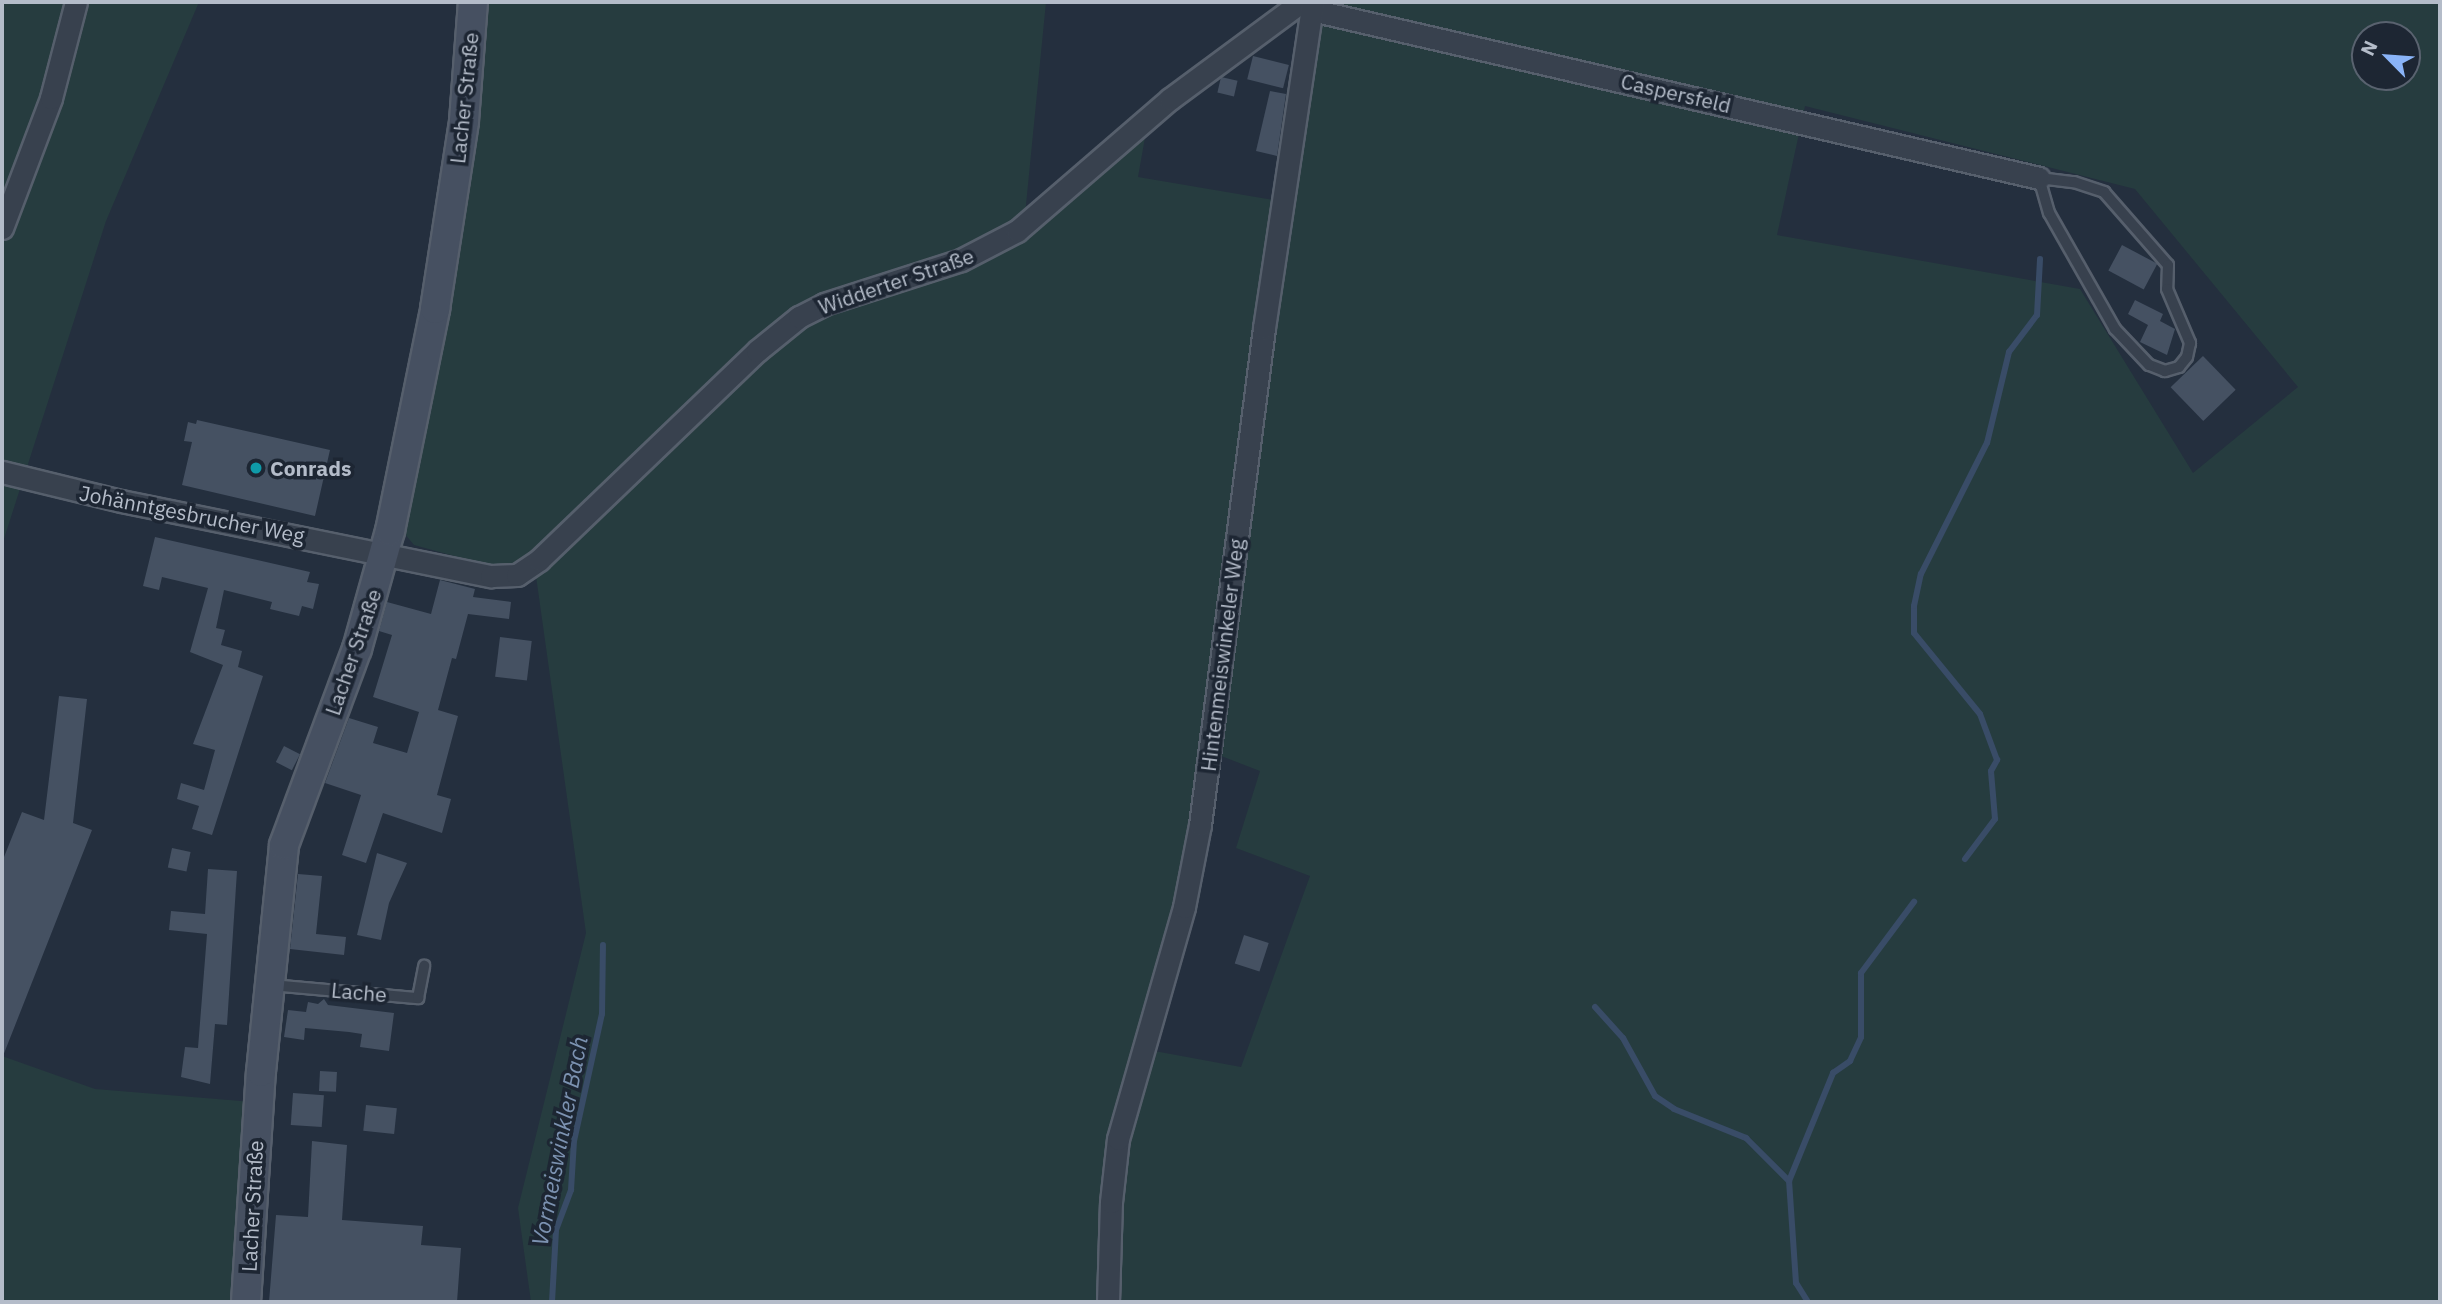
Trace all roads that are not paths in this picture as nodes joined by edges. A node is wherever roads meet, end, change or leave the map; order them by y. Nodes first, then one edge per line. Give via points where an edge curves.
1 (76, 2) edge
2 (473, 2) edge
3 (1309, 4) edge
4 (2039, 178) junction
5 (2, 228) edge
6 (2, 472) edge
7 (384, 552) junction
8 (424, 966) dead end
9 (269, 984) junction
10 (246, 1302) edge
11 (1108, 1302) edge

1 - 5 street via 51,98
2 - 7 street, Lacher Straße via 464,121 435,309
3 - 4 street, Caspersfeld
3 - 7 street, Widderter Straße via 1170,99 1017,231 961,260 824,304 778,331 525,571 491,576
3 - 11 street, Hintenmeiswinkeler Weg via 1198,837 1184,907 1118,1139
4 - 4 lane, Caspersfeld via 2049,213 2115,329 2149,365 2171,371 2182,365 2190,343 2167,289 2168,265 2104,192
6 - 7 street, Johänntgesbrucher Weg via 121,502
7 - 9 street, Lacher Straße via 357,649 288,831
8 - 9 lane, Lache via 418,998
9 - 10 street, Lacher Straße

